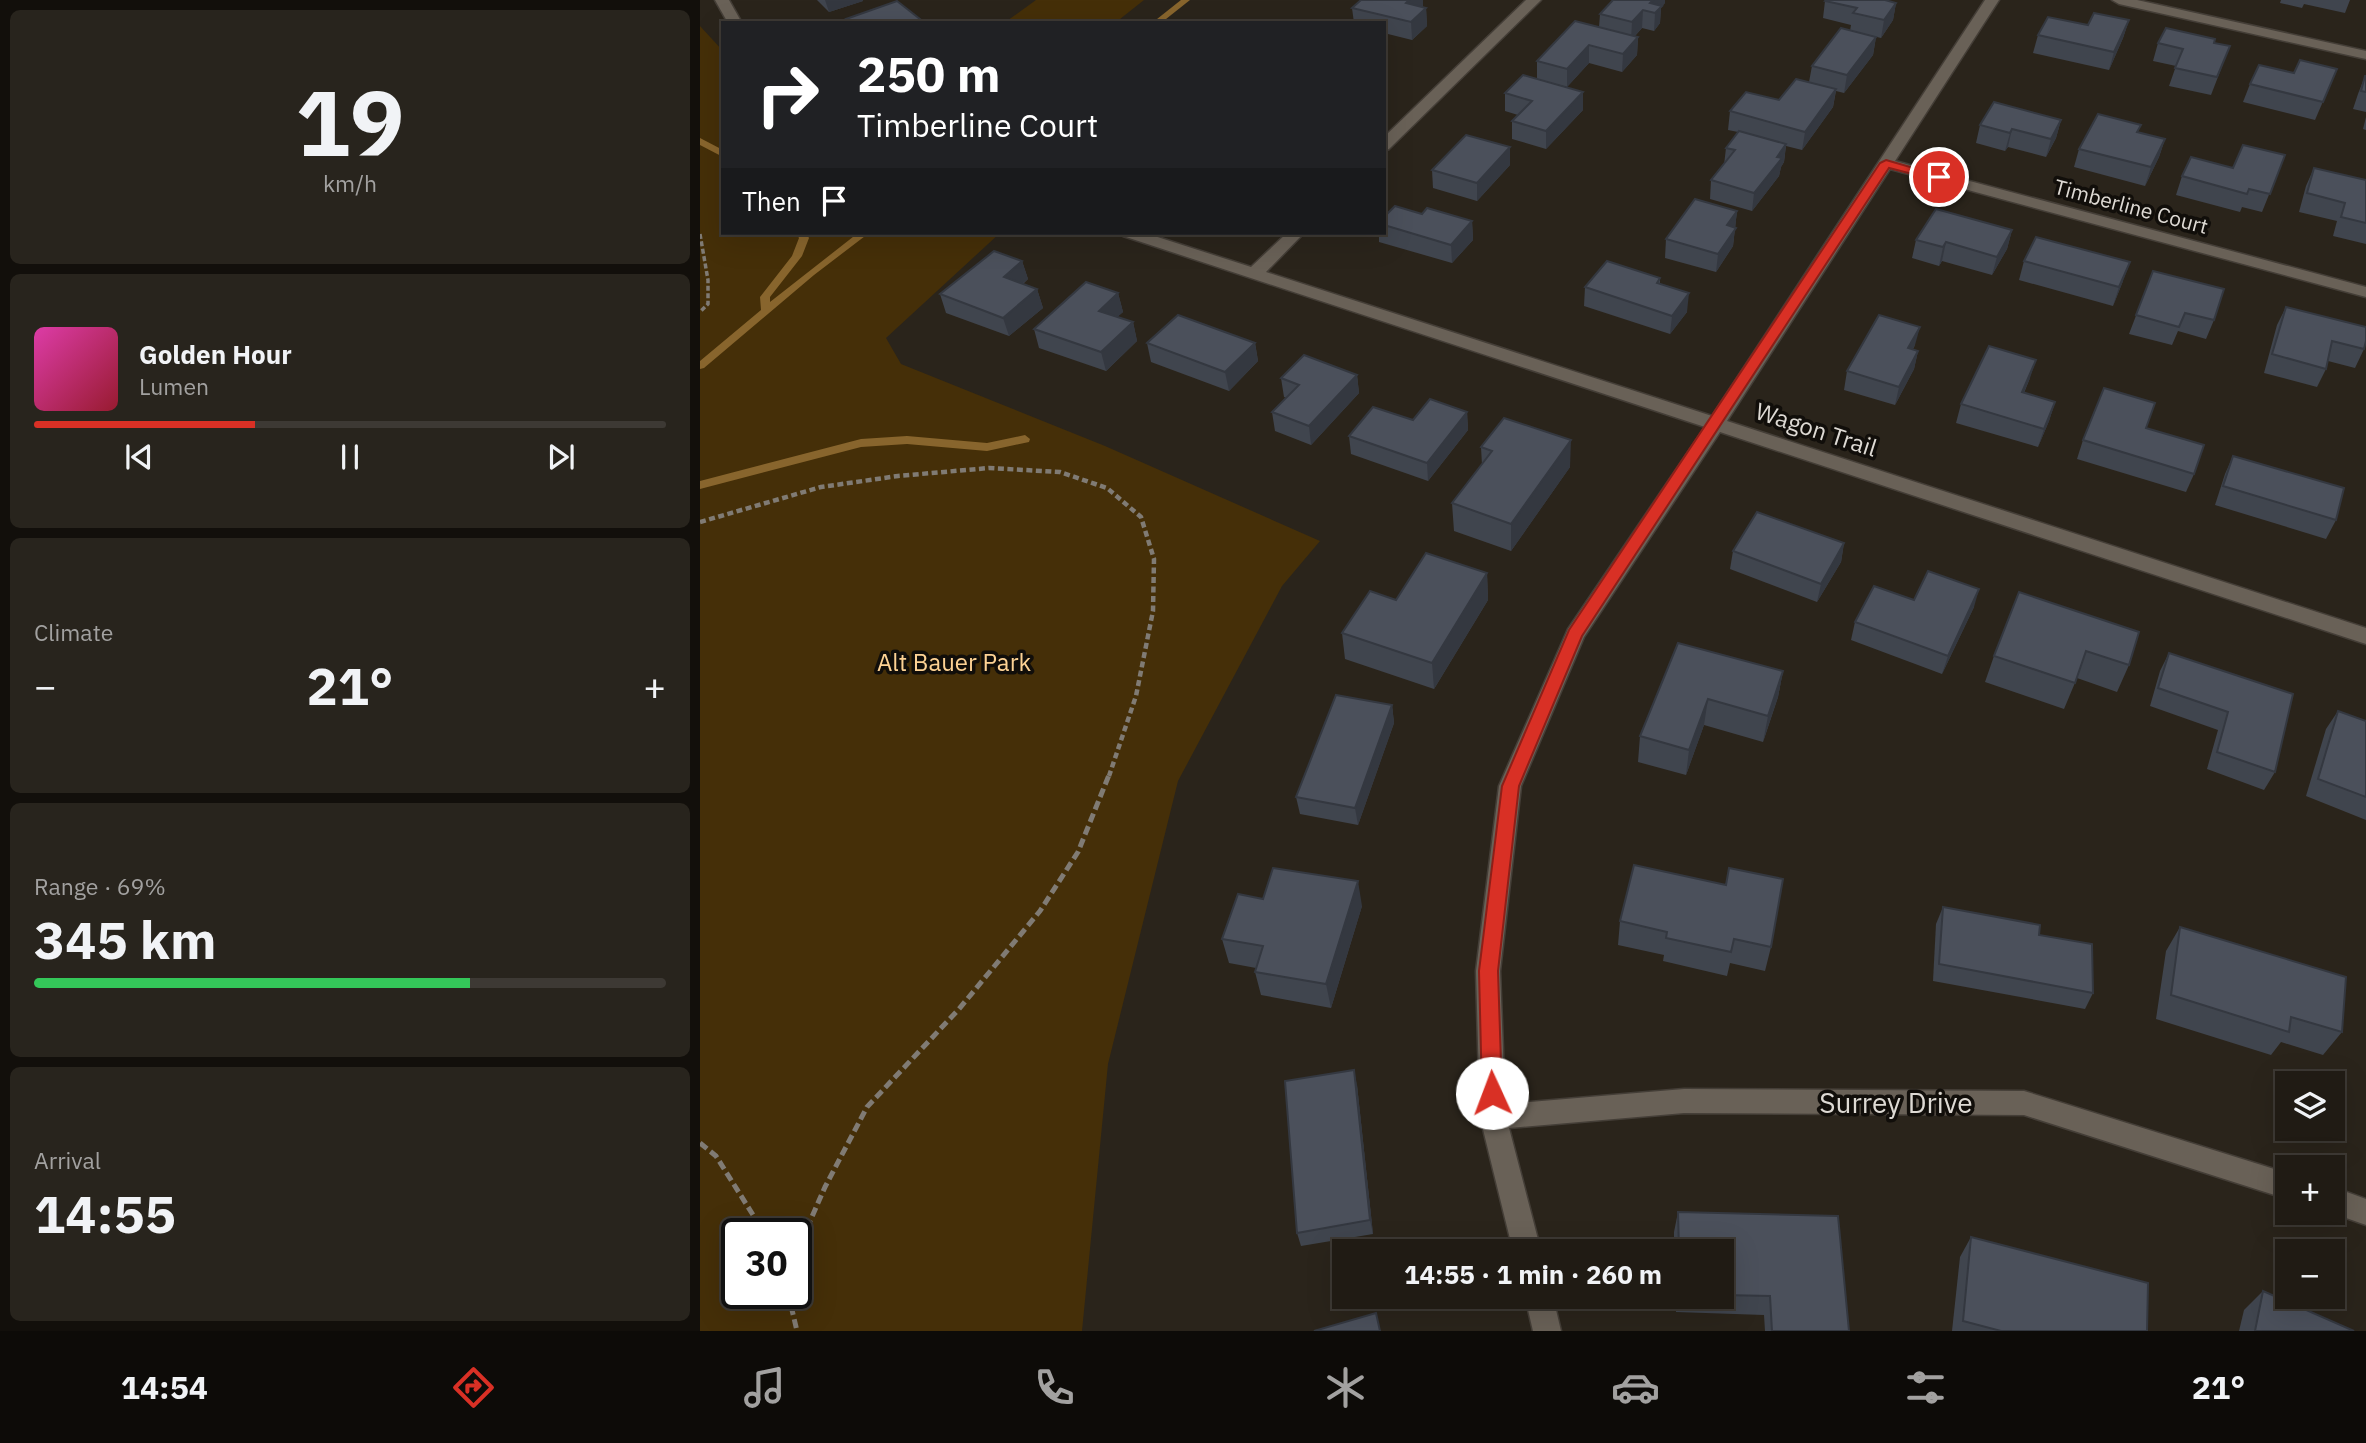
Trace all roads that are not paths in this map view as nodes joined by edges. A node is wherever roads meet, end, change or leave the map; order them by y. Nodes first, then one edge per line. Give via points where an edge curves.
1 (722, 0) edge
2 (1534, 0) edge
3 (1992, 0) edge
4 (2119, 0) edge
5 (734, 21) edge
6 (2366, 55) edge
7 (1386, 144) edge
8 (1886, 163) junction
9 (1136, 235) edge
10 (1294, 235) edge
11 (1256, 272) junction
12 (2366, 292) edge
13 (1717, 423) junction
14 (2366, 636) edge
15 (1493, 1117) junction
16 (2275, 1182) edge
17 (2345, 1204) edge
18 (2366, 1212) edge
19 (1524, 1239) edge
20 (1542, 1309) edge
21 (1547, 1331) edge

1 - 5 street
2 - 7 street
3 - 8 street
4 - 6 street
8 - 12 street, Timberline Court
8 - 13 street
9 - 11 street, Wagon Trail
10 - 11 street
11 - 13 street, Wagon Trail
13 - 14 street, Wagon Trail
13 - 15 street via 1575,634 1510,786 1488,971
15 - 16 street, Surrey Drive via 1684,1101 2024,1103
15 - 19 street
17 - 18 street
20 - 21 street

